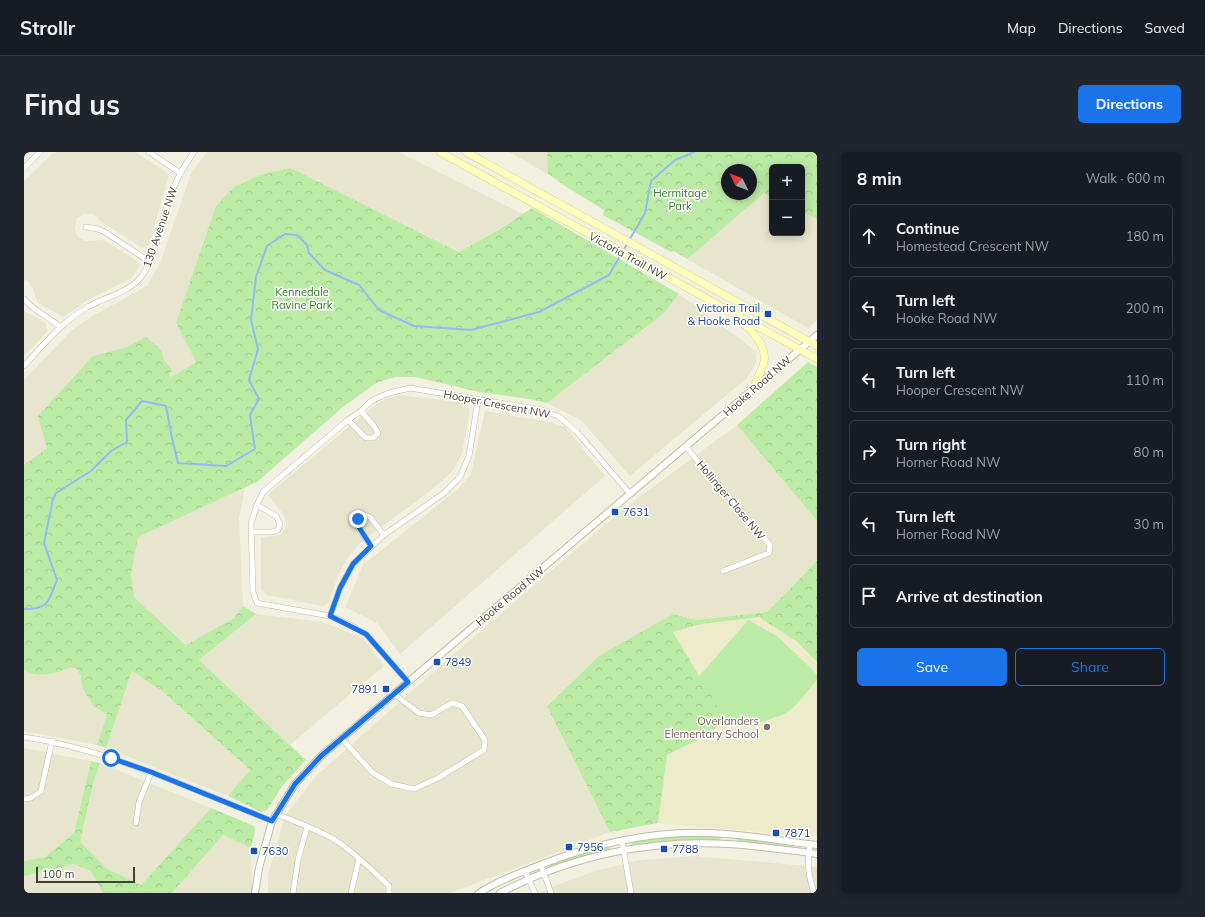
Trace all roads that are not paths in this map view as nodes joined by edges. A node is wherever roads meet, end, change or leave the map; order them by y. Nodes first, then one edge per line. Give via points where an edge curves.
1 (40, 152) edge
2 (149, 152) edge
3 (194, 152) edge
4 (440, 152) edge
5 (466, 152) edge
6 (24, 168) edge
7 (180, 173) junction
8 (86, 227) dead end
9 (150, 262) junction
10 (24, 299) edge
11 (722, 308) junction
12 (60, 327) junction
13 (817, 335) edge
14 (808, 341) junction
15 (817, 346) edge
16 (799, 349) junction
17 (817, 359) edge
18 (24, 366) edge
19 (753, 389) junction
20 (478, 400) junction
21 (360, 411) junction
22 (348, 420) junction
23 (686, 447) junction
24 (630, 494) junction
25 (257, 505) junction
26 (252, 532) junction
27 (384, 535) junction
28 (371, 546) junction
29 (722, 571) dead end
30 (330, 616) junction
31 (408, 682) junction
32 (394, 694) junction
33 (24, 737) edge
34 (342, 739) junction
35 (52, 741) junction
36 (151, 772) junction
37 (24, 799) edge
38 (276, 814) junction
39 (272, 821) junction
40 (136, 823) dead end
41 (307, 827) junction
42 (622, 841) junction
43 (810, 844) junction
44 (817, 845) edge
45 (623, 850) junction
46 (808, 853) junction
47 (817, 854) edge
48 (359, 859) junction
49 (541, 865) junction
50 (525, 871) junction
51 (544, 873) junction
52 (529, 879) junction
53 (255, 893) edge
54 (293, 893) edge
55 (351, 893) edge
56 (389, 893) edge
57 (479, 893) edge
58 (500, 893) edge
59 (535, 893) edge
60 (551, 893) edge
61 (631, 893) edge
62 (814, 893) edge

1 - 6 street
2 - 7 street
3 - 7 street, 130 Avenue NW
4 - 11 main road, Victoria Trail NW
5 - 14 main road, Victoria Trail NW
7 - 9 street, 130 Avenue NW via 167,204
8 - 9 street via 105,232
9 - 12 street, 130 Avenue NW via 141,277 130,287 86,308
10 - 12 street
11 - 16 main road, Victoria Trail NW
11 - 19 main road via 747,326 756,336 764,352 764,363
12 - 18 street, 130 Avenue NW
13 - 14 street, Hooke Road NW
14 - 15 main road, Victoria Trail NW
14 - 16 street, Hooke Road NW
16 - 17 main road, Victoria Trail NW
16 - 19 street, Hooke Road NW
19 - 23 street, Hooke Road NW
20 - 21 street, Hooper Crescent NW via 410,388 370,401
20 - 24 street, Hooper Crescent NW via 542,410 558,416 577,432
20 - 27 street via 469,456 460,477 444,493
21 - 22 street, Hooper Crescent NW
21 - 22 street via 378,433 373,438 366,438
22 - 25 street, Hooper Crescent NW via 264,492
23 - 24 street, Hooke Road NW
23 - 29 street, Hollinger Close NW via 770,545 769,553
24 - 31 street, Hooke Road NW
25 - 26 street, Hooper Crescent NW via 251,523
25 - 26 street via 276,516 280,524 278,530 272,532
26 - 30 street, Hooper Crescent NW via 253,592 257,603
27 - 28 street
27 - 28 street via 370,517 362,514 358,519 358,526
28 - 30 street via 353,564 340,588
30 - 31 street, Hooper Crescent NW via 366,634
31 - 32 street, Hooke Road NW
32 - 34 street, Hooke Road NW
32 - 34 street via 419,714 430,715 452,703 462,706 485,740 484,750 438,778 414,789 392,784 373,773
33 - 35 street
34 - 38 street, Hooke Road NW via 321,756 295,784
35 - 36 street
35 - 37 street via 41,791 31,798
36 - 39 street
36 - 40 street via 139,802
38 - 39 street, Hooke Road NW
38 - 41 street
39 - 53 street, Hooke Road NW
41 - 48 street via 337,841
41 - 54 street
42 - 43 street via 664,834 708,833
42 - 45 street
42 - 49 street via 569,854
43 - 44 street
43 - 46 street
45 - 46 street via 669,844 728,844
45 - 51 street via 584,859
45 - 61 street
46 - 47 street
46 - 62 street via 808,870
48 - 55 street
48 - 56 street via 389,886
49 - 50 street
49 - 51 street
50 - 52 street
50 - 57 street
51 - 52 street
51 - 60 street
52 - 58 street
52 - 59 street

